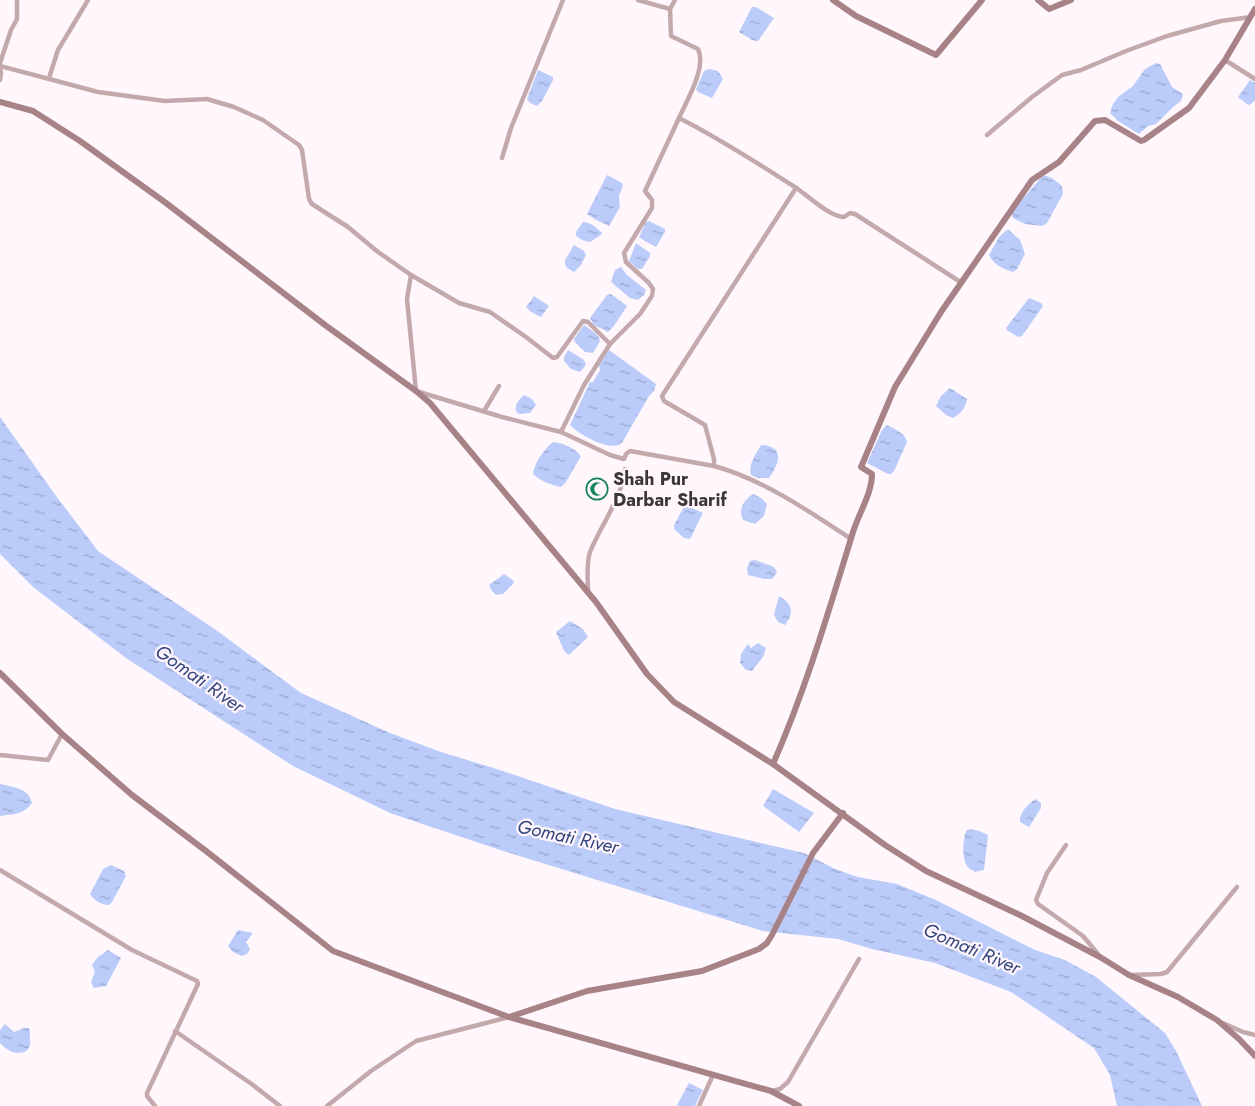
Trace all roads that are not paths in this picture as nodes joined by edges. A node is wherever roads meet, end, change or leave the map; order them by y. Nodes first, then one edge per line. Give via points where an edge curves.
1 (17, 0) edge
2 (88, 0) edge
3 (563, 0) edge
4 (638, 0) edge
5 (675, 0) edge
6 (833, 0) edge
7 (982, 0) edge
8 (1038, 0) edge
9 (1071, 0) edge
10 (1255, 9) edge
11 (670, 10) junction
12 (1251, 17) junction
13 (1226, 60) junction
14 (0, 66) edge
15 (48, 78) junction
16 (0, 80) edge
17 (1255, 80) edge
18 (0, 102) edge
19 (679, 118) junction
20 (987, 135) dead end
21 (502, 158) dead end
22 (796, 188) junction
23 (411, 275) junction
24 (962, 283) junction
25 (610, 344) junction
26 (499, 386) dead end
27 (416, 391) junction
28 (484, 411) junction
29 (561, 432) junction
30 (714, 466) junction
31 (625, 468) dead end
32 (851, 539) junction
33 (588, 592) junction
34 (0, 673) edge
35 (62, 734) junction
36 (0, 755) edge
37 (773, 764) junction
38 (842, 814) junction
39 (1066, 845) dead end
40 (0, 870) edge
41 (1237, 887) dead end
42 (1100, 957) junction
43 (859, 959) dead end
44 (1129, 975) junction
45 (509, 1017) junction
46 (1217, 1020) junction
47 (176, 1031) junction
48 (1255, 1035) edge
49 (1255, 1056) edge
50 (713, 1075) junction
51 (771, 1091) junction
52 (155, 1106) edge
53 (280, 1106) edge
54 (327, 1106) edge
55 (699, 1106) edge
56 (799, 1106) edge

1 - 14 street via 17,19
2 - 15 street via 58,50
3 - 21 street
4 - 11 street
5 - 11 street
6 - 7 street via 856,16 936,55
8 - 9 street via 1049,9
10 - 12 street
11 - 19 street via 672,36 698,48 700,57 694,84
12 - 13 street
12 - 20 street via 1167,36 1062,75
13 - 17 street
13 - 24 street via 1189,108 1144,140 1137,140 1104,120 1095,121 1059,162 1032,180
14 - 15 street
14 - 16 street
15 - 23 street via 98,92 164,101 208,99 263,120 302,150 312,204
18 - 27 street via 33,111 80,141
19 - 22 street
19 - 25 street via 645,190 652,200 652,208 624,253 626,262 653,289 652,296 640,314
22 - 24 street via 835,215 855,214
22 - 30 street via 662,396 664,401 705,425
23 - 25 street via 459,303 490,312 553,358 583,321
23 - 27 street via 407,299
24 - 32 street via 922,341 891,396 861,467 872,474 872,482
25 - 29 street via 584,385
26 - 28 street
27 - 28 street
27 - 33 street via 442,417
28 - 29 street
29 - 30 street via 624,459 630,451
30 - 32 street via 799,505
31 - 33 street via 625,476 590,554
32 - 37 street via 798,700
33 - 37 street via 647,674 674,702
34 - 35 street
35 - 36 street via 48,760
35 - 45 street via 132,795 333,951
37 - 38 street
38 - 42 street via 926,871
38 - 45 street via 813,853 772,935 759,949 702,971 587,991
39 - 42 street via 1047,873 1037,902 1083,936
40 - 47 street via 132,950 197,981
41 - 44 street via 1168,972
42 - 44 street
43 - 51 street via 788,1082
44 - 46 street via 1178,997
45 - 50 street
45 - 54 street via 416,1041
46 - 48 street
46 - 49 street
47 - 52 street via 146,1096
47 - 53 street
50 - 51 street
50 - 55 street
51 - 56 street

